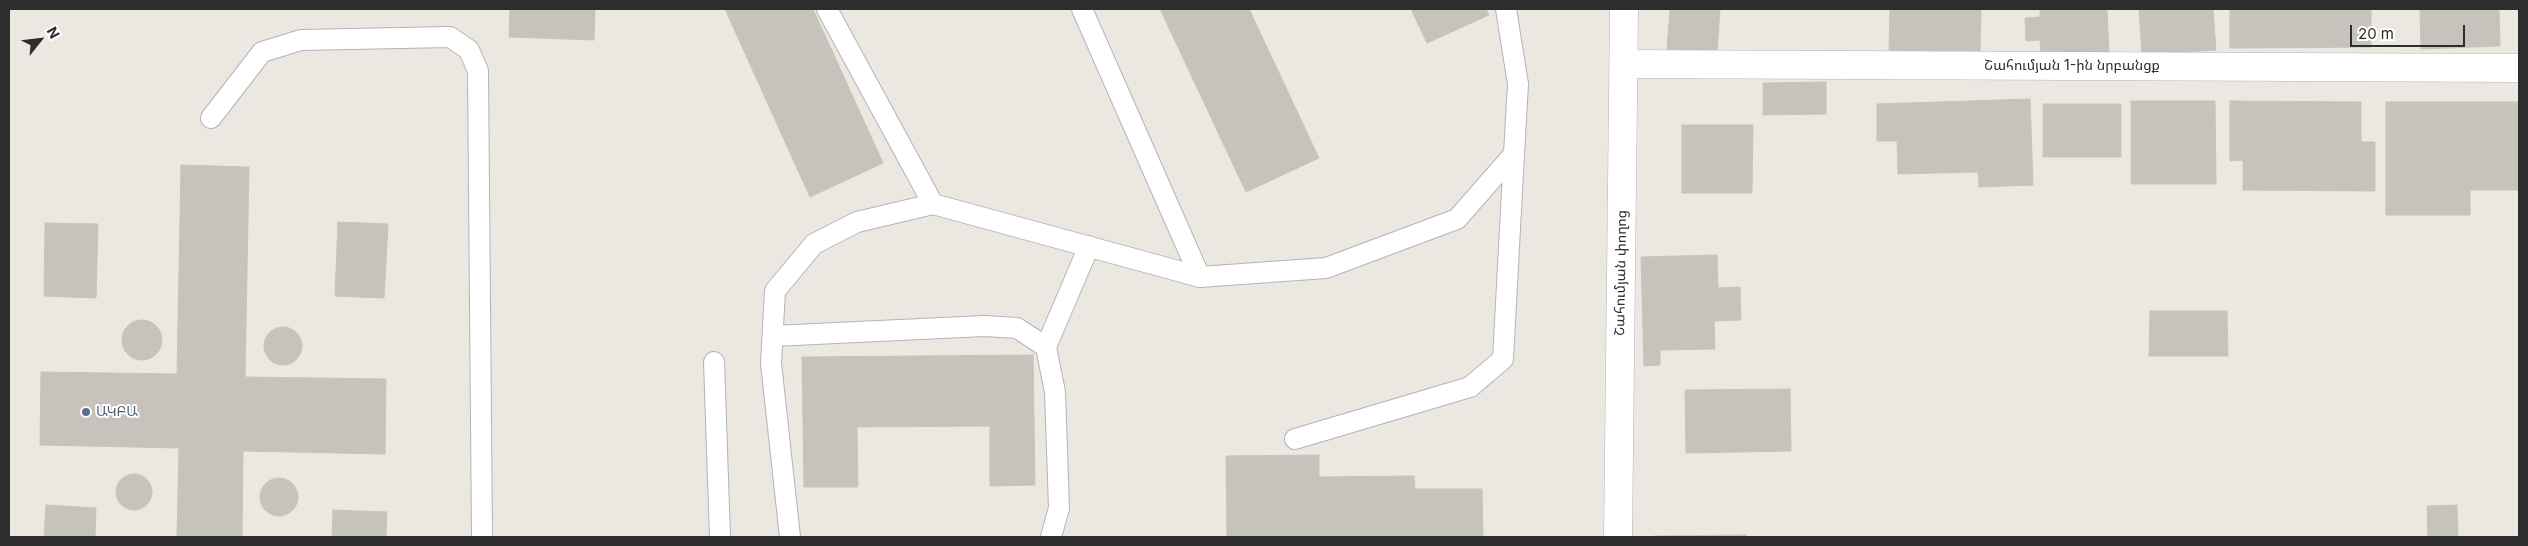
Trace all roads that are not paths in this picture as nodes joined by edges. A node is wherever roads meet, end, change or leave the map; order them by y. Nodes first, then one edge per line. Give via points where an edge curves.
1 (827, 9) edge
2 (1082, 9) edge
3 (1506, 9) edge
4 (1624, 9) edge
5 (1624, 64) junction
6 (2519, 68) edge
7 (211, 118) dead end
8 (1514, 154) junction
9 (933, 204) junction
10 (1088, 246) junction
11 (1200, 277) junction
12 (772, 336) junction
13 (1046, 347) junction
14 (714, 362) dead end
15 (1295, 439) dead end
16 (482, 537) edge
17 (720, 537) edge
18 (790, 537) edge
19 (1051, 537) edge
20 (1618, 537) edge

1 - 9 lane
2 - 11 lane
3 - 8 lane via 1518,84
4 - 5 street, Շահումյան փողոց
5 - 6 street, Շահումյան 1-ին նրբանցք
5 - 20 street, Շահումյան փողոց
7 - 16 lane via 262,52 302,40 450,37 470,50 478,71
8 - 11 lane via 1457,219 1326,268
8 - 15 lane via 1503,359 1470,387
9 - 10 lane
9 - 12 lane via 857,222 814,244 775,291
10 - 11 lane
10 - 13 lane
12 - 13 lane via 984,326 1017,328
12 - 18 lane via 771,363
13 - 19 lane via 1055,392 1059,508
14 - 17 lane

